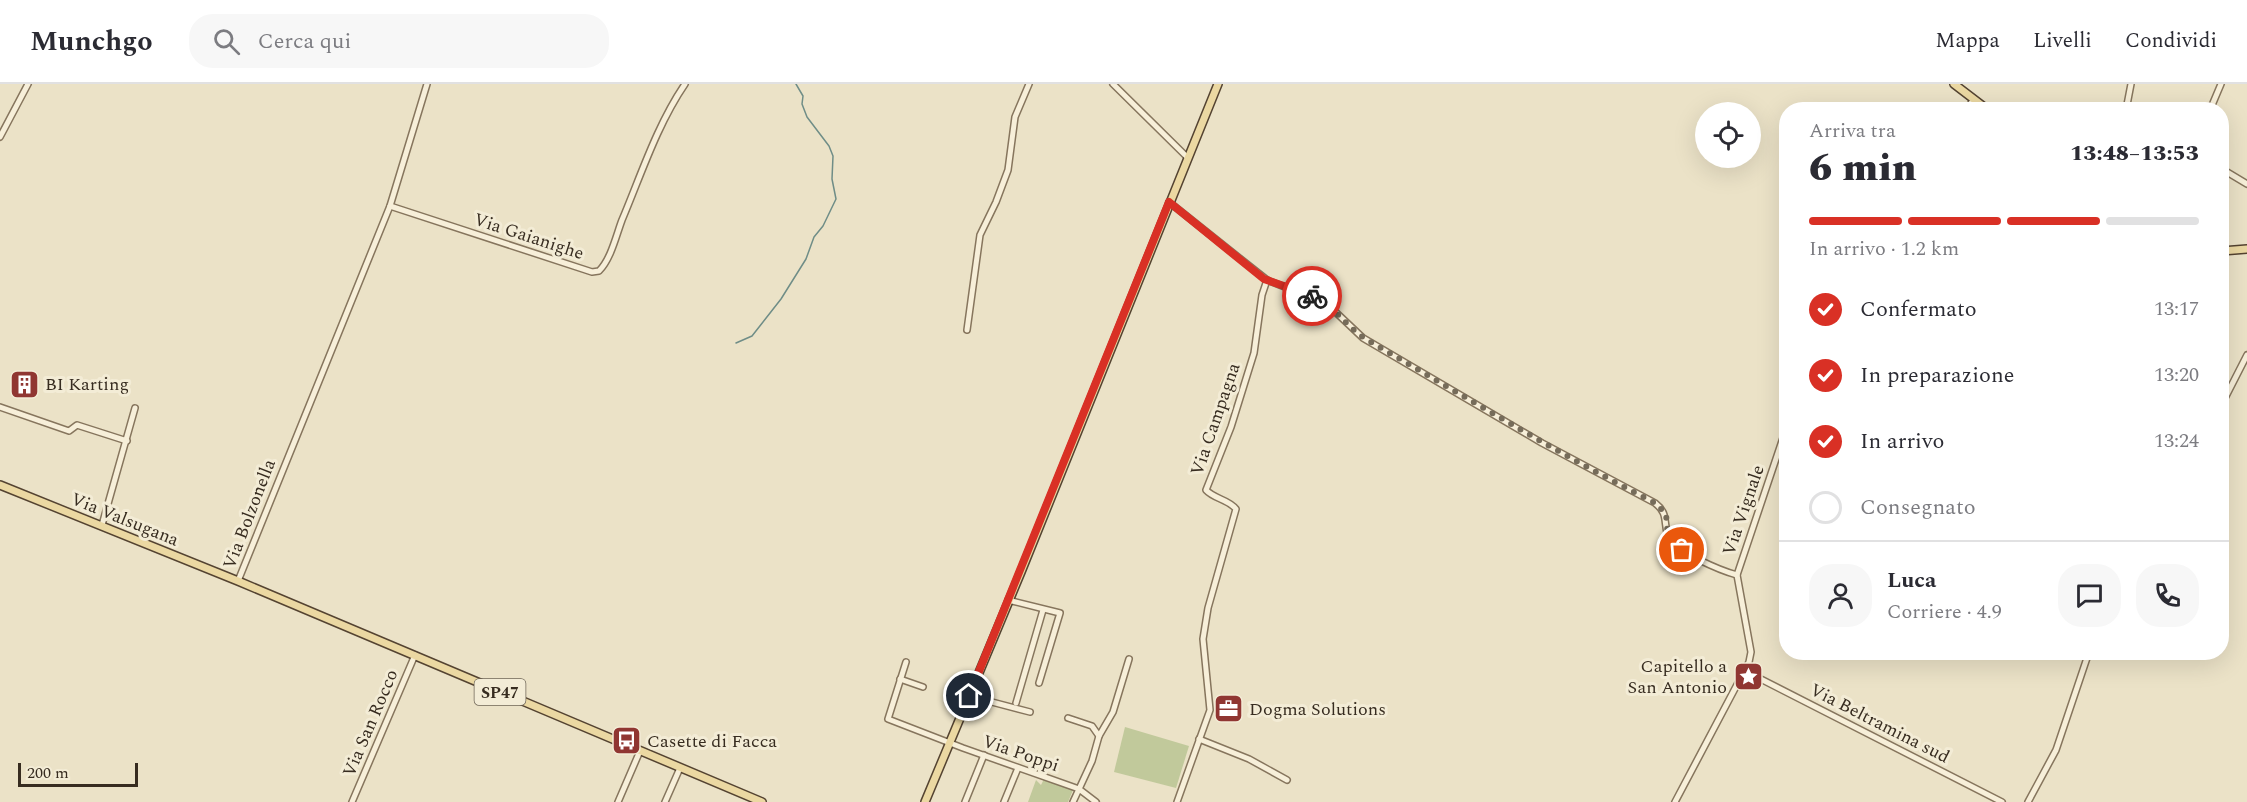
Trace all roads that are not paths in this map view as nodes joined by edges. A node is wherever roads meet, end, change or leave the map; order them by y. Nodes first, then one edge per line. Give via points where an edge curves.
1 (28, 84) edge
2 (427, 84) edge
3 (685, 84) edge
4 (1029, 84) edge
5 (1113, 84) edge
6 (1218, 84) edge
7 (1954, 84) edge
8 (2131, 84) edge
9 (2221, 84) edge
10 (1974, 99) junction
11 (1972, 102) edge
12 (1978, 102) edge
13 (2128, 102) edge
14 (2213, 102) edge
15 (0, 137) edge
16 (1187, 157) junction
17 (2229, 173) edge
18 (2247, 184) edge
19 (1169, 202) junction
20 (390, 206) junction
21 (2247, 249) edge
22 (2229, 250) edge
23 (1267, 280) junction
24 (967, 330) dead end
25 (2247, 355) edge
26 (2229, 390) edge
27 (0, 407) edge
28 (135, 408) dead end
29 (127, 441) junction
30 (1779, 450) edge
31 (0, 485) edge
32 (102, 525) junction
33 (1737, 575) junction
34 (238, 581) junction
35 (1008, 600) junction
36 (1043, 610) junction
37 (415, 656) junction
38 (1129, 658) dead end
39 (2086, 660) edge
40 (906, 662) dead end
41 (1745, 671) junction
42 (900, 679) junction
43 (1039, 683) dead end
44 (923, 687) dead end
45 (969, 696) junction
46 (1016, 704) dead end
47 (1030, 712) dead end
48 (1068, 718) dead end
49 (1099, 736) junction
50 (1199, 739) junction
51 (951, 742) junction
52 (640, 751) junction
53 (984, 755) junction
54 (680, 768) junction
55 (1018, 768) junction
56 (1287, 780) dead end
57 (1079, 789) junction
58 (352, 802) edge
59 (618, 802) edge
60 (665, 802) edge
61 (762, 802) edge
62 (925, 802) edge
63 (965, 802) edge
64 (1004, 802) edge
65 (1073, 802) edge
66 (1096, 802) edge
67 (1177, 802) edge
68 (1675, 802) edge
69 (2002, 802) edge
70 (2028, 802) edge

1 - 15 street
2 - 20 street, Via Bolzonella
3 - 20 street, Via Gaianighe via 661,128 598,271 592,273
4 - 24 street via 1015,117 1008,170 980,235
5 - 16 street
6 - 16 main road
7 - 10 main road
8 - 13 street
9 - 14 street
10 - 11 street
10 - 12 main road
16 - 19 main road
17 - 18 street
19 - 23 street
19 - 35 main road
20 - 34 street, Via Bolzonella
21 - 22 main road
23 - 33 street via 1326,303 1363,338 1542,443 1655,503 1666,514 1668,538 1676,547
23 - 50 street, Via Campagna via 1254,353 1206,490 1236,509 1206,619 1203,639 1210,710
25 - 26 street
27 - 29 street via 69,431 77,425
28 - 29 street
29 - 32 street
30 - 33 street, Via Vignale
31 - 32 main road, Via Valsugana / SP47
32 - 34 main road, Via Valsugana / SP47
33 - 41 street, Via Vignale via 1751,652
34 - 37 main road, Via Bolzonella / SP47
35 - 36 street
35 - 45 main road
36 - 43 street via 1060,614
36 - 46 street
37 - 52 main road, Via Bolzonella / SP47
37 - 58 street, Via San Rocco
38 - 49 street via 1113,712
39 - 70 street via 2056,750
40 - 42 street, Via Poppi
41 - 68 street
41 - 69 street, Via Beltramina sud
42 - 44 street
42 - 51 street, Via Poppi via 888,718
45 - 47 street
45 - 51 main road
48 - 49 street via 1092,726
49 - 57 street
50 - 56 street
50 - 67 street
51 - 53 street, Via Poppi
51 - 62 main road
52 - 54 main road, Via Bolzonella / SP47
52 - 59 street
53 - 55 street, Via Poppi
53 - 63 street
54 - 60 street
54 - 61 main road, Via Bolzonella / SP47
55 - 57 street, Via Poppi
55 - 64 street
57 - 65 street
57 - 66 street, Via Poppi

